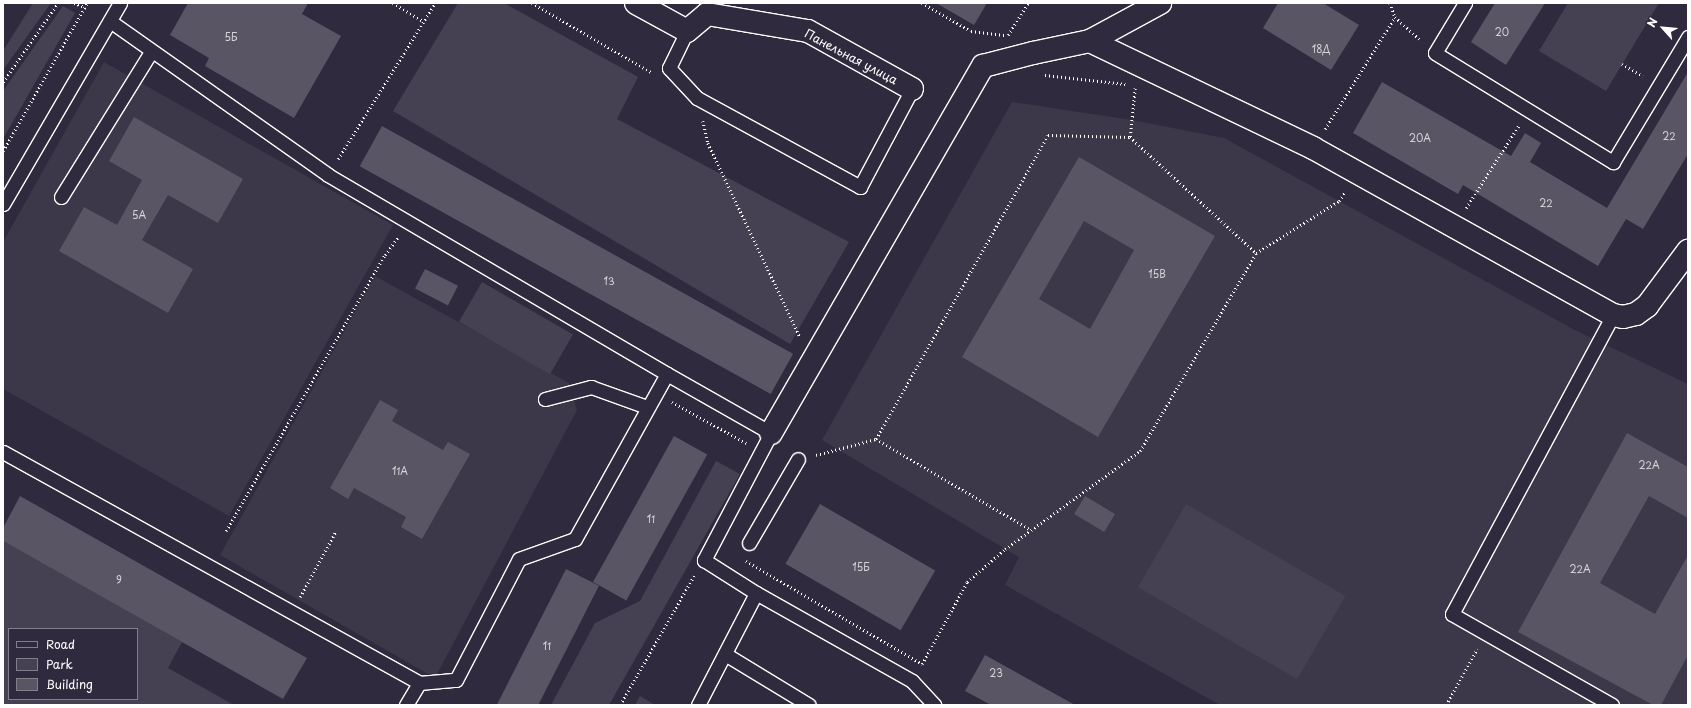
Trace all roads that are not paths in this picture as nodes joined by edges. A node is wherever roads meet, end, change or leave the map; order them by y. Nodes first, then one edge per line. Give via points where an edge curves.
1 (120, 3) edge
2 (636, 3) edge
3 (1160, 3) edge
4 (1465, 3) edge
5 (110, 21) junction
6 (688, 30) junction
7 (1688, 37) edge
8 (1090, 41) junction
9 (151, 52) junction
10 (912, 89) joint
11 (61, 197) dead end
12 (3, 204) edge
13 (1688, 251) edge
14 (1613, 315) junction
15 (667, 374) junction
16 (545, 399) dead end
17 (647, 407) junction
18 (770, 433) junction
19 (3, 452) edge
20 (798, 459) road end
21 (749, 543) dead end
22 (756, 593) junction
23 (725, 654) junction
24 (419, 683) junction
25 (406, 705) edge
26 (698, 705) edge
27 (809, 705) edge
28 (934, 705) edge
29 (1612, 705) edge

1 - 5 lane
2 - 6 street
3 - 8 street
4 - 7 lane via 1435,53 1613,162
5 - 9 lane
5 - 12 lane
6 - 10 street, Панельная улица via 707,14 808,31
6 - 10 lane via 669,68 697,98 860,187
8 - 14 street via 1314,148
8 - 18 street via 983,66
9 - 11 lane
9 - 15 lane via 328,175
13 - 14 street via 1647,306 1636,314 1624,317
14 - 29 lane via 1452,614
15 - 17 lane
15 - 18 lane
16 - 17 lane via 591,388
17 - 24 lane via 575,539 519,559 456,680
18 - 22 lane via 704,560
19 - 24 lane
20 - 21 lane
22 - 23 lane
22 - 28 lane via 912,681
23 - 26 lane
23 - 27 lane
24 - 25 lane

